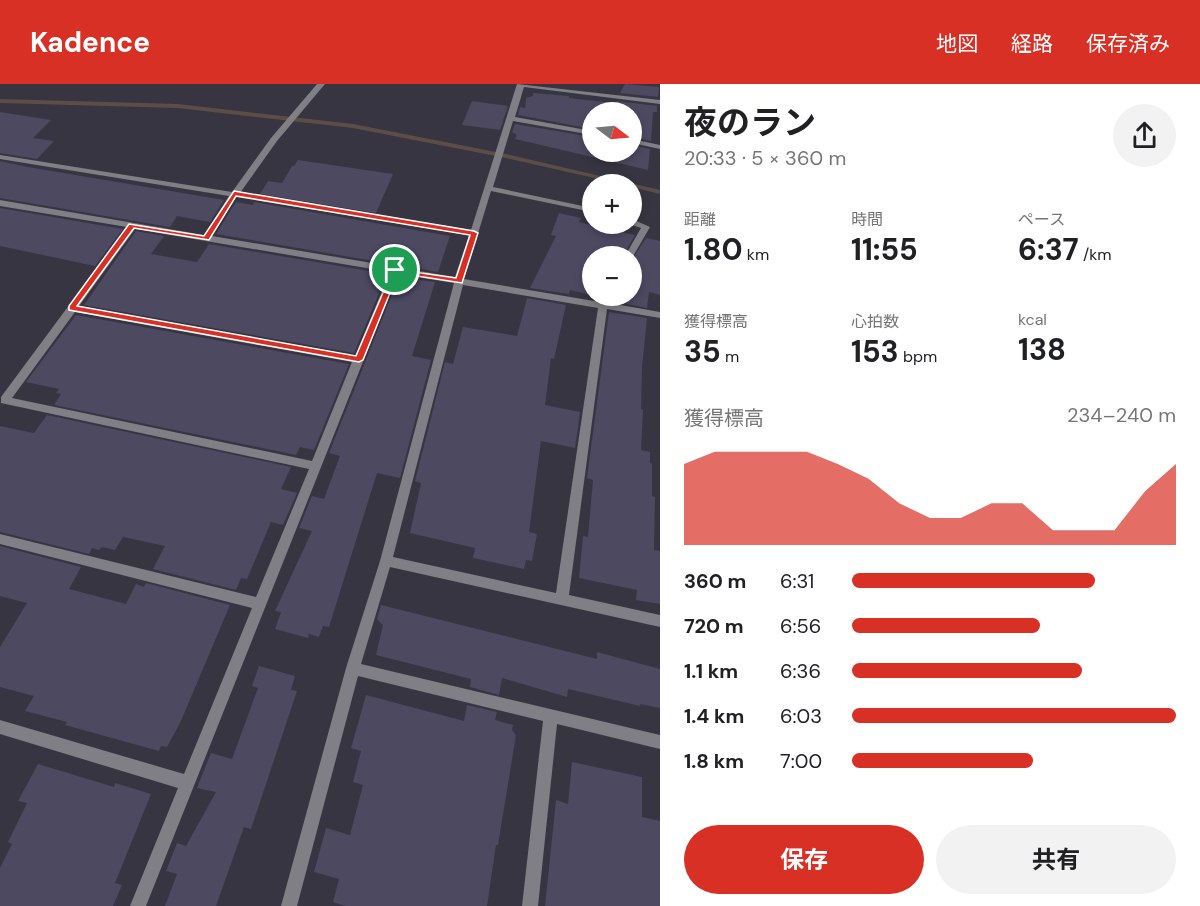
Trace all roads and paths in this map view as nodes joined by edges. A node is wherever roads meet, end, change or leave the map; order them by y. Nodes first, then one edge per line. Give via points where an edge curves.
1 (321, 84) edge
2 (521, 84) edge
3 (660, 102) edge
4 (510, 118) junction
5 (582, 131) edge
6 (642, 143) edge
7 (660, 147) edge
8 (0, 157) edge
9 (488, 188) junction
10 (234, 193) junction
11 (0, 204) edge
12 (582, 208) edge
13 (132, 226) junction
14 (642, 226) edge
15 (474, 233) junction
16 (206, 238) junction
17 (636, 246) edge
18 (395, 270) junction
19 (459, 281) junction
20 (582, 297) edge
21 (605, 306) edge
22 (628, 306) edge
23 (72, 308) junction
24 (660, 315) edge
25 (359, 360) junction
26 (316, 466) junction
27 (0, 539) edge
28 (386, 561) junction
29 (562, 600) junction
30 (260, 604) junction
31 (660, 621) edge
32 (353, 668) junction
33 (551, 716) junction
34 (0, 728) edge
35 (660, 742) edge
36 (188, 783) junction
37 (138, 906) edge
38 (289, 906) edge
39 (530, 906) edge

1 - 10 street via 291,115
2 - 3 street
2 - 4 street
4 - 5 street
4 - 9 street
6 - 7 street
8 - 10 street
9 - 12 street
9 - 15 street
10 - 15 street
10 - 16 street
11 - 13 street
13 - 16 street
13 - 23 street
14 - 17 street via 646,227
15 - 19 street
16 - 18 street
18 - 19 street
18 - 25 street
19 - 20 street
19 - 28 street
21 - 29 street
22 - 24 street
23 - 25 street
23 - 26 street via 5,400
25 - 26 street
26 - 30 street
27 - 30 street
28 - 29 street
28 - 32 street
29 - 31 street
30 - 36 street
32 - 33 street
32 - 38 street
33 - 35 street
33 - 39 street
34 - 36 street
36 - 37 street

